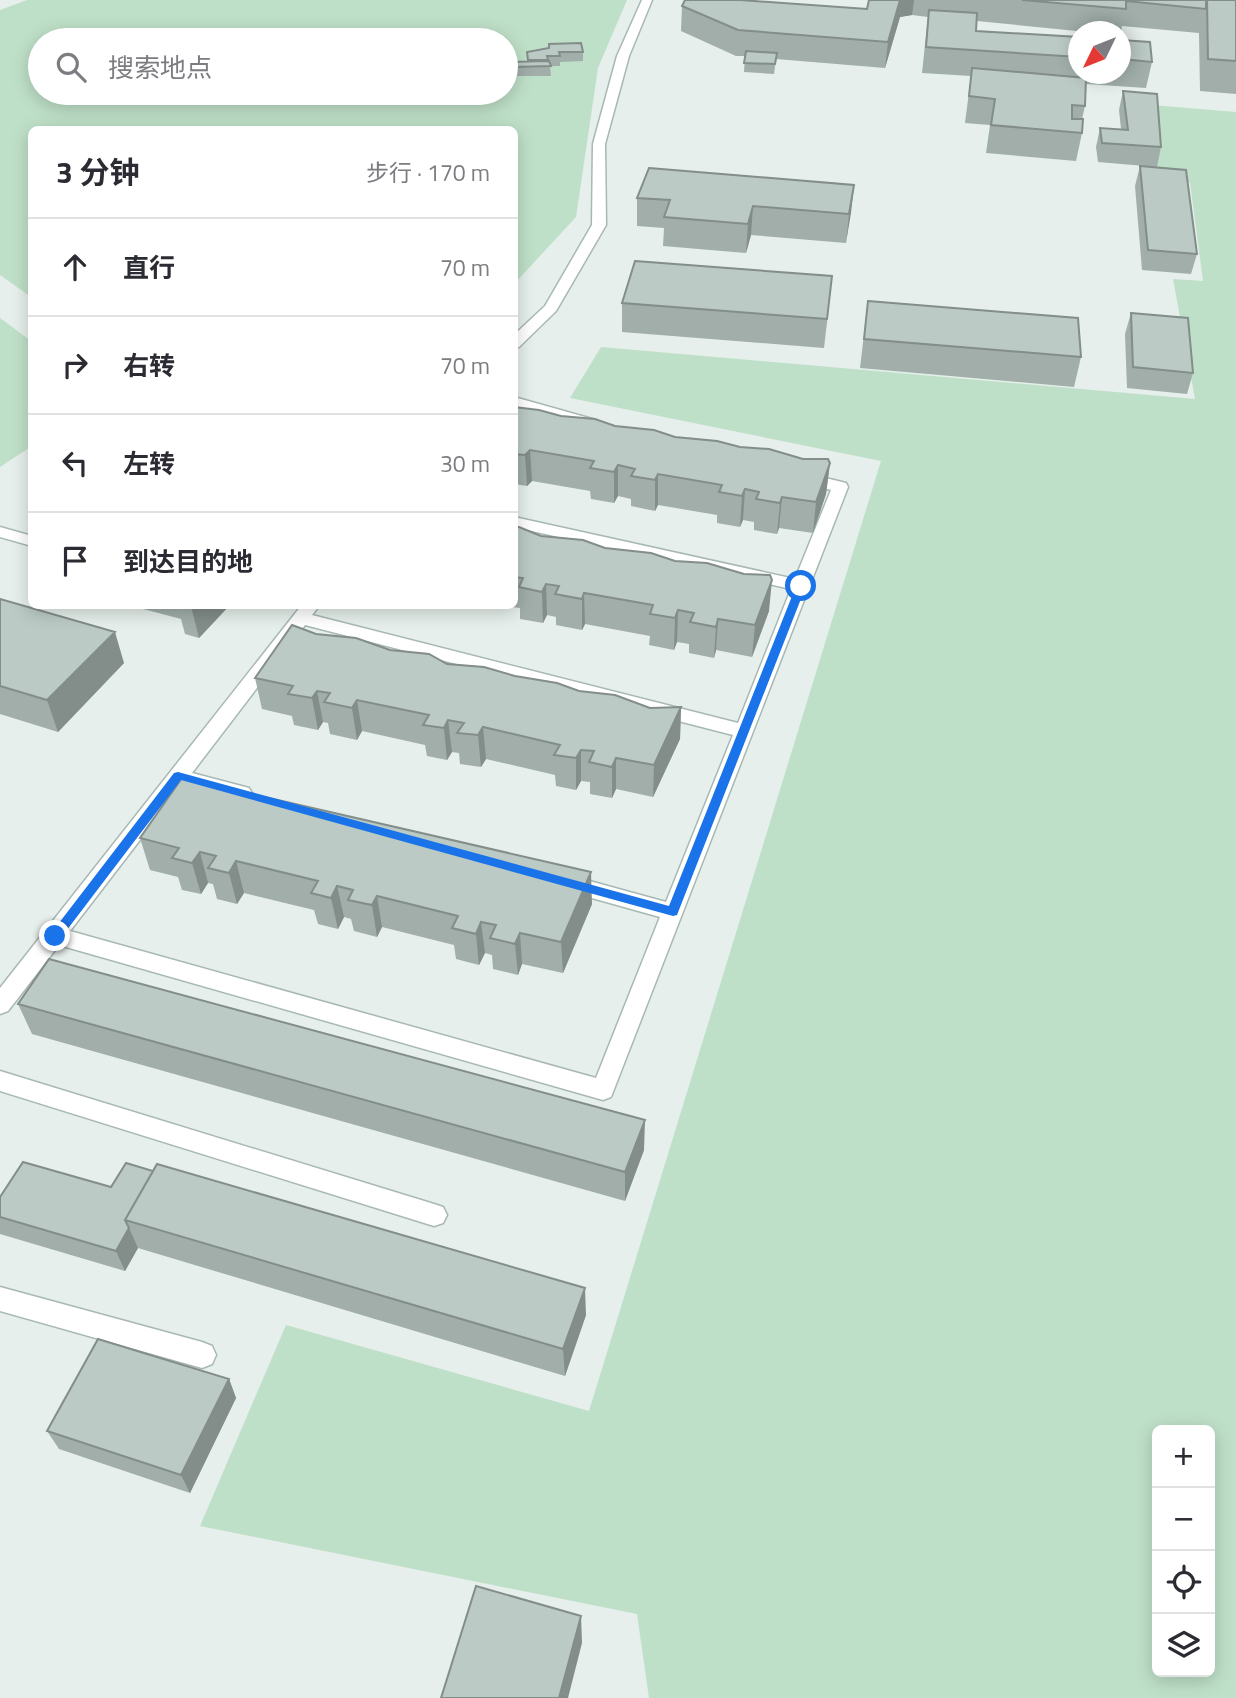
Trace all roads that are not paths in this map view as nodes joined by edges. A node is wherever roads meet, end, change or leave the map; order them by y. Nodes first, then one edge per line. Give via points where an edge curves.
1 (647, 0) edge
2 (518, 340) edge
3 (518, 403) edge
4 (607, 428) edge
5 (779, 472) edge
6 (518, 523) edge
7 (0, 532) edge
8 (28, 540) edge
9 (801, 586) junction
10 (305, 612) edge
11 (744, 731) junction
12 (178, 776) junction
13 (258, 798) edge
14 (539, 875) edge
15 (673, 912) junction
16 (55, 936) junction
17 (0, 1004) edge
18 (0, 1081) edge
19 (434, 1215) dead end
20 (0, 1299) edge
21 (202, 1355) dead end

1 - 2 lane via 623,56 599,144 599,225 551,309
3 - 4 lane
5 - 9 lane via 840,487
6 - 9 lane
7 - 8 lane
9 - 11 lane
10 - 11 lane
10 - 12 lane
11 - 15 lane
12 - 13 lane
12 - 16 lane
14 - 15 lane
15 - 16 lane via 603,1090
16 - 17 lane
18 - 19 lane
20 - 21 lane

